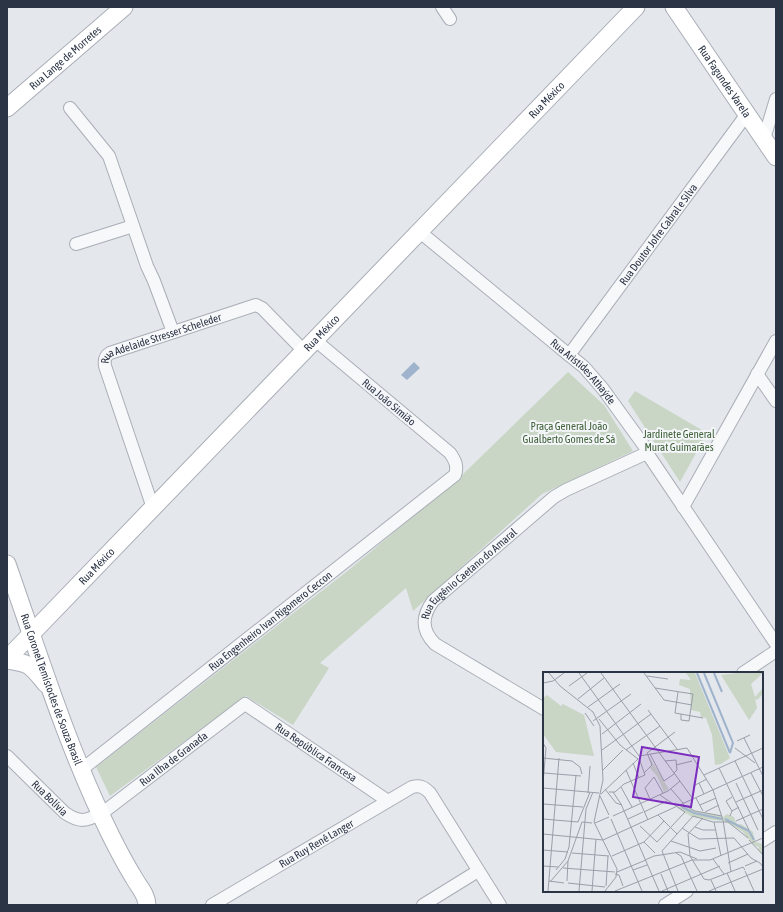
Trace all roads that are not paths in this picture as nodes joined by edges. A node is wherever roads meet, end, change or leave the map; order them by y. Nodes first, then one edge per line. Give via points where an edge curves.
1 (124, 7) edge
2 (442, 7) edge
3 (636, 7) edge
4 (674, 7) edge
5 (450, 19) dead end
6 (776, 99) edge
7 (7, 108) edge
8 (70, 108) dead end
9 (747, 114) junction
10 (764, 139) junction
11 (776, 156) edge
12 (133, 226) junction
13 (420, 232) junction
14 (76, 244) dead end
15 (173, 332) junction
16 (776, 341) edge
17 (310, 346) junction
18 (569, 355) junction
19 (757, 374) junction
20 (776, 401) edge
21 (647, 453) junction
22 (457, 469) joint
23 (683, 506) junction
24 (152, 508) junction
25 (7, 564) edge
26 (32, 633) junction
27 (776, 644) edge
28 (776, 651) edge
29 (7, 659) edge
30 (744, 672) edge
31 (52, 690) junction
32 (245, 704) joint
33 (543, 708) edge
34 (7, 756) edge
35 (81, 770) junction
36 (388, 801) junction
37 (101, 814) junction
38 (776, 832) edge
39 (763, 840) edge
40 (478, 871) junction
41 (684, 892) edge
42 (147, 902) edge
43 (212, 905) edge
44 (423, 905) edge
45 (500, 905) edge
46 (665, 905) edge

1 - 7 main road, Rua Lange de Morretes
2 - 5 street
3 - 13 main road, Rua México
4 - 9 main road, Rua Fagundes Varela
6 - 10 street
8 - 12 street via 109,156
9 - 10 main road, Rua Fagundes Varela
9 - 18 street, Rua Doutor Jofre Cabral e Silva
10 - 11 main road, Rua Fagundes Varela
12 - 14 street
12 - 15 street
13 - 17 main road, Rua México
13 - 18 street, Rua Aristides Athaýde
15 - 17 street, Rua Adelaide Stresser Scheleder via 256,305
15 - 24 street, Rua Adelaide Stresser Scheleder via 110,353 104,360
16 - 19 street
17 - 22 street, Rua João Simião via 450,453
17 - 24 main road, Rua México
18 - 21 street, Rua Aristides Athaýde via 603,389
19 - 20 street
19 - 23 street
21 - 23 street, Rua Aristides Athaýde
21 - 33 street, Rua Eugênio Caetano do Amaral via 554,497 433,601 428,609 425,629 435,644
22 - 35 street, Rua Engenheiro Ivan Rigomero Ceccon via 452,479
23 - 27 street, Rua Aristides Athaýde
24 - 26 main road, Rua México
25 - 26 main road, Rua Coronel Temístocles de Souza Brasil
26 - 29 main road, Rua México
26 - 31 main road, Rua Coronel Temístocles de Souza Brasil
28 - 30 street
29 - 31 main road via 30,666
31 - 35 main road, Rua Coronel Temístocles de Souza Brasil
32 - 36 street, Rua República Francesa
32 - 37 street, Rua Ilha de Granada
34 - 37 street, Rua Bolívia via 73,818 81,821
35 - 37 main road, Rua Coronel Temístocles de Souza Brasil
36 - 40 street, Rua Ruy Renê Langer via 412,787 421,786 430,793
36 - 43 street, Rua Ruy Renê Langer
37 - 42 main road, Rua Coronel Temístocles de Souza Brasil
38 - 39 street
40 - 44 street
40 - 45 street
41 - 46 street

